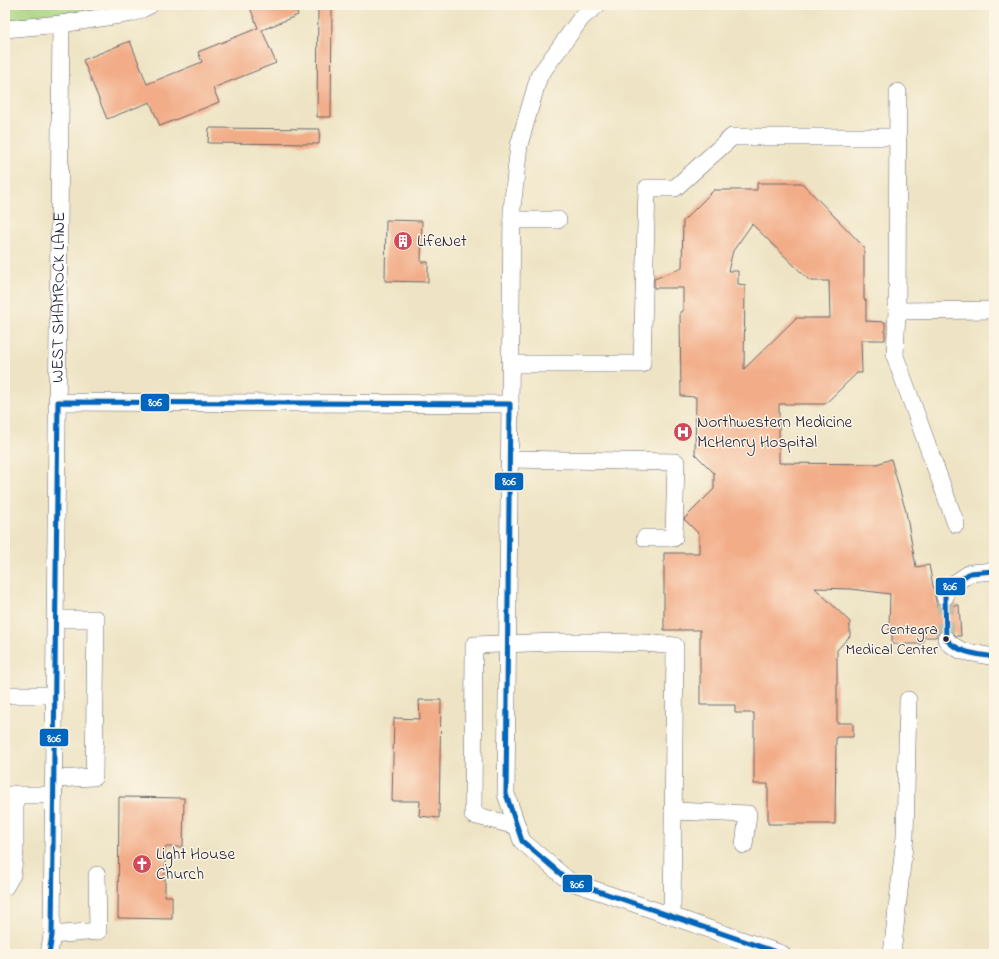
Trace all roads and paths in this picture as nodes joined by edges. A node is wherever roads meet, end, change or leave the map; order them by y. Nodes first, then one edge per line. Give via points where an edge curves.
1 (150, 5) edge
2 (597, 5) edge
3 (61, 24) junction
4 (5, 29) edge
5 (898, 92) dead end
6 (898, 137) junction
7 (512, 220) junction
8 (558, 220) dead end
9 (994, 310) edge
10 (897, 311) junction
11 (510, 364) junction
12 (58, 402) junction
13 (510, 404) junction
14 (509, 459) junction
15 (956, 524) dead end
16 (645, 538) dead end
17 (994, 571) edge
18 (945, 597) tunnel mouth
19 (56, 619) junction
20 (946, 639) dead end
21 (507, 643) junction
22 (994, 657) edge
23 (5, 695) edge
24 (54, 695) junction
25 (908, 700) dead end
26 (54, 787) junction
27 (10, 794) edge
28 (673, 811) junction
29 (517, 826) junction
30 (744, 845) dead end
31 (97, 875) dead end
32 (5, 887) edge
33 (672, 916) junction
34 (52, 936) junction
35 (49, 954) edge
36 (782, 954) edge
37 (892, 954) edge

1 - 3 street via 132,12
2 - 7 street via 582,16 539,76 519,144
3 - 4 street
3 - 12 street, WEST SHAMROCK LANE
5 - 6 street
6 - 10 street
6 - 11 street via 732,137 675,188 647,188 642,364
7 - 8 street
7 - 11 street
9 - 10 street
10 - 15 street via 895,356
11 - 13 street
12 - 13 street
12 - 19 street, WEST SHAMROCK LANE
13 - 14 street
14 - 16 street via 676,462 674,538
14 - 21 street
17 - 18 street via 970,573 946,589
19 - 24 street, WEST SHAMROCK LANE
19 - 26 street via 96,619 94,777
20 - 22 street via 962,650
21 - 28 street via 646,642 675,646
21 - 29 street via 506,794
21 - 29 street via 474,645 473,815
23 - 24 street
24 - 26 street, WEST SHAMROCK LANE
25 - 37 street via 905,837
26 - 27 street
26 - 34 street, WEST SHAMROCK LANE
27 - 32 street via 15,852 12,875
28 - 30 street via 748,814
28 - 33 street
29 - 33 street via 522,840 569,881
31 - 34 street via 98,931
33 - 36 street
34 - 35 street, WEST SHAMROCK LANE

